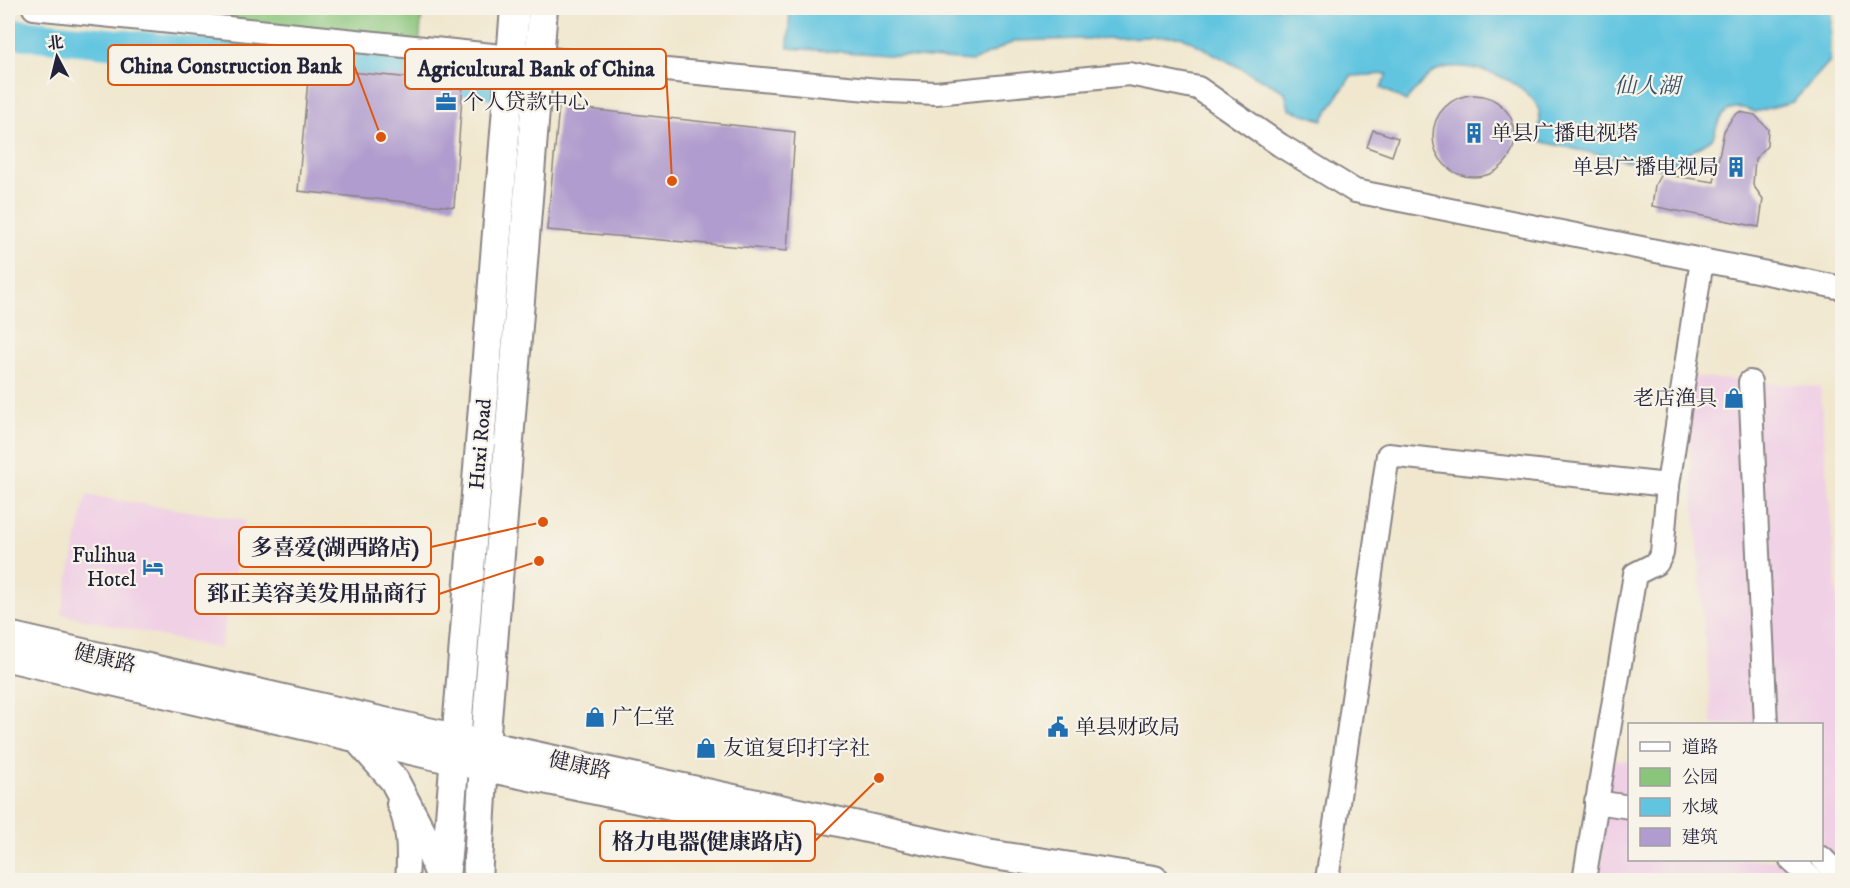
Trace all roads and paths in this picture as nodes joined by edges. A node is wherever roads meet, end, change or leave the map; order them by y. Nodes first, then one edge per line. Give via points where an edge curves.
1 (34, 8) edge
2 (515, 8) edge
3 (543, 8) edge
4 (525, 57) junction
5 (1702, 260) junction
6 (1842, 288) edge
7 (1750, 382) dead end
8 (1668, 484) junction
9 (8, 636) edge
10 (8, 657) edge
11 (1766, 723) edge
12 (350, 736) junction
13 (455, 749) junction
14 (485, 756) junction
15 (1596, 802) junction
16 (1628, 807) edge
17 (1795, 861) edge
18 (1821, 868) edge
19 (407, 880) edge
20 (444, 880) edge
21 (477, 880) edge
22 (1034, 880) edge
23 (1154, 880) edge
24 (1327, 880) edge
25 (1584, 880) edge

1 - 4 street
2 - 4 main road, Huxi Road
3 - 4 main road, Huxi Road
4 - 5 street via 936,93 1129,74 1198,88 1355,191
4 - 13 main road, Huxi Road
4 - 14 main road, Huxi Road
5 - 6 street
5 - 8 street
7 - 11 street
8 - 15 street via 1662,553 1657,563 1635,574
8 - 24 street via 1388,455
9 - 13 main road, 健康路
10 - 12 main road, 健康路
12 - 13 main road, 健康路
12 - 19 street via 385,778 400,809 409,864
12 - 20 main road via 394,780
13 - 14 main road, 健康路
13 - 20 main road, Huxi Road
14 - 21 main road, Huxi Road
14 - 22 main road, 健康路 via 985,873
14 - 23 main road, 健康路 via 987,854
15 - 16 street
15 - 25 street
17 - 18 street

